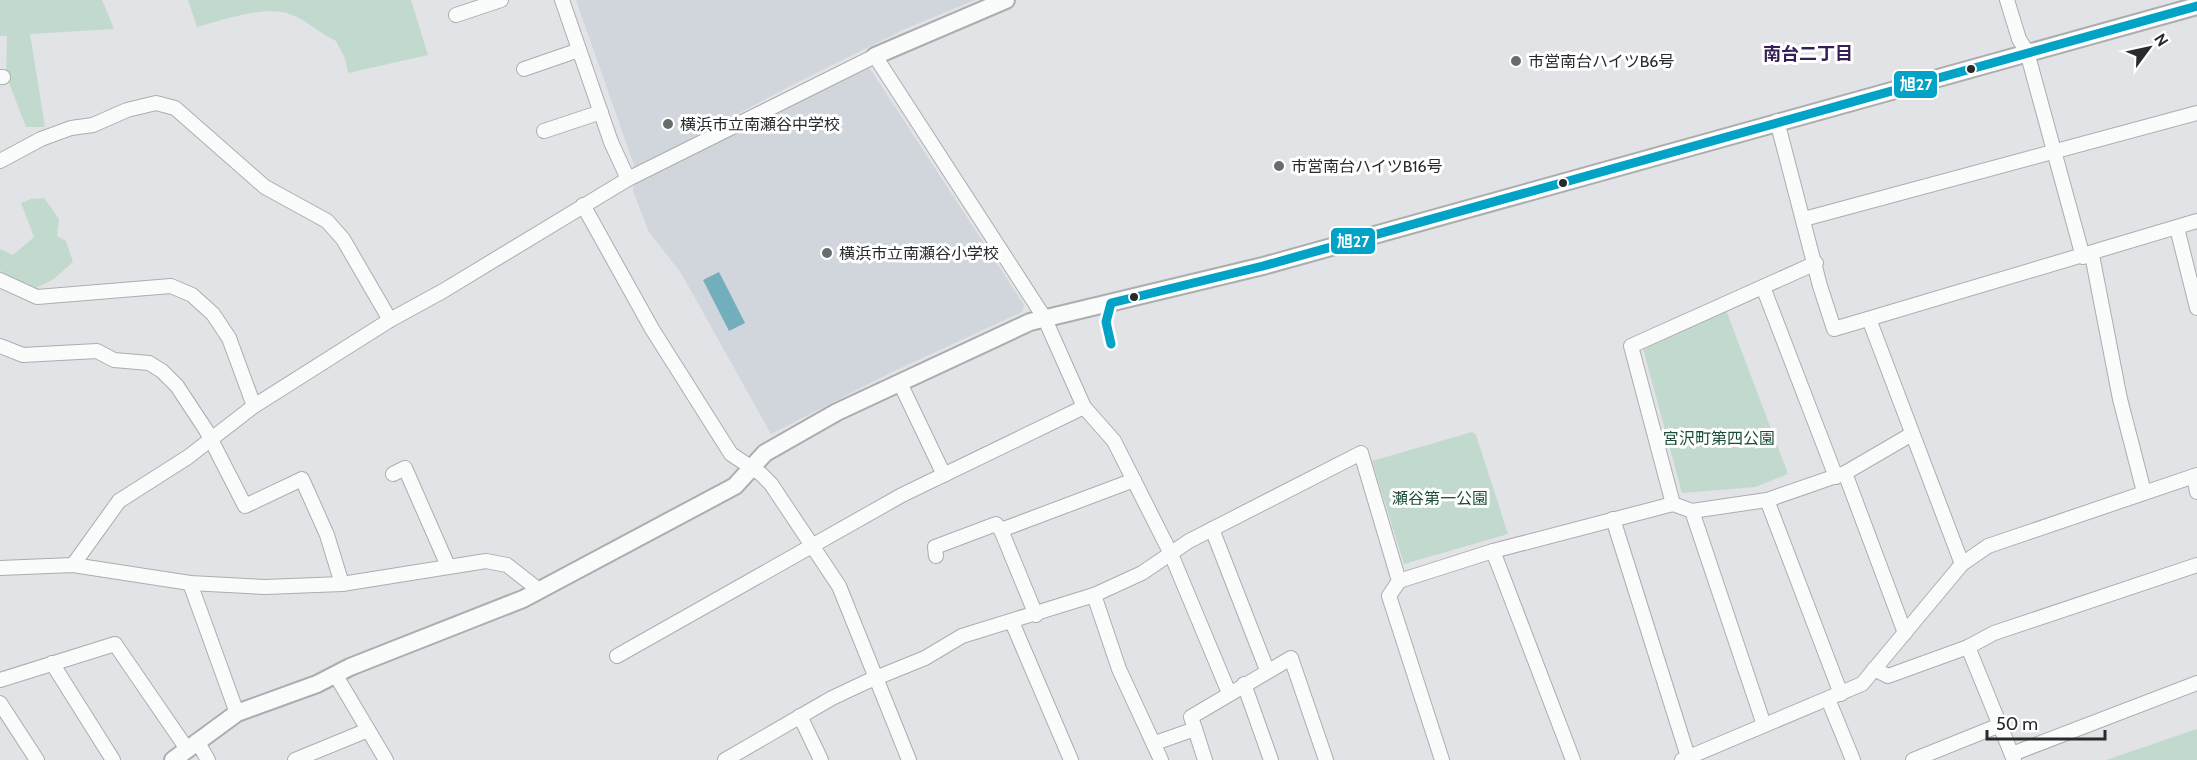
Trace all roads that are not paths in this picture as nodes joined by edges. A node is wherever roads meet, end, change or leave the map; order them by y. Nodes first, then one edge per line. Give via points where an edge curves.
1 (501, 0) edge
2 (562, 0) edge
3 (1006, 0) edge
4 (2007, 0) edge
5 (2197, 6) edge
6 (456, 15) dead end
7 (579, 50) junction
8 (2027, 52) junction
9 (875, 56) junction
10 (524, 69) dead end
11 (601, 112) junction
12 (2197, 113) edge
13 (1777, 121) junction
14 (544, 131) dead end
15 (2054, 152) junction
16 (0, 161) edge
17 (628, 179) junction
18 (583, 205) junction
19 (1804, 219) junction
20 (2197, 221) edge
21 (2177, 228) junction
22 (2087, 256) junction
23 (1815, 263) junction
24 (0, 280) edge
25 (1763, 287) junction
26 (2197, 308) edge
27 (1044, 317) junction
28 (1869, 319) junction
29 (390, 320) junction
30 (0, 346) edge
31 (900, 383) junction
32 (254, 406) junction
33 (1084, 407) junction
34 (1912, 434) junction
35 (211, 440) junction
36 (751, 468) junction
37 (393, 474) dead end
38 (944, 475) junction
39 (1840, 475) junction
40 (2195, 476) edge
41 (1134, 480) junction
42 (2144, 492) junction
43 (2197, 492) edge
44 (1767, 500) junction
45 (1673, 504) junction
46 (1692, 511) junction
47 (1613, 519) junction
48 (1212, 529) junction
49 (1000, 530) junction
50 (812, 546) junction
51 (1492, 551) junction
52 (1171, 554) junction
53 (936, 556) dead end
54 (1962, 564) junction
55 (73, 565) junction
56 (2197, 565) edge
57 (448, 566) junction
58 (0, 568) edge
59 (1399, 581) junction
60 (190, 583) junction
61 (342, 584) junction
62 (539, 590) junction
63 (1094, 596) junction
64 (1036, 615) junction
65 (1012, 622) junction
66 (1905, 633) junction
67 (1968, 647) junction
68 (617, 656) dead end
69 (52, 663) junction
70 (1874, 669) junction
71 (1267, 670) junction
72 (335, 674) junction
73 (876, 677) junction
74 (0, 680) edge
75 (1244, 684) junction
76 (2197, 684) edge
77 (1229, 693) junction
78 (1834, 697) junction
79 (0, 703) edge
80 (237, 713) junction
81 (800, 716) junction
82 (1764, 725) junction
83 (2000, 725) junction
84 (1195, 729) junction
85 (368, 730) junction
86 (1155, 743) junction
87 (192, 745) junction
88 (2013, 757) edge
89 (1687, 759) edge
90 (37, 760) edge
91 (113, 760) edge
92 (173, 760) edge
93 (208, 760) edge
94 (295, 760) edge
95 (386, 760) edge
96 (725, 760) edge
97 (821, 760) edge
98 (909, 760) edge
99 (1071, 760) edge
100 (1161, 760) edge
101 (1205, 760) edge
102 (1271, 760) edge
103 (1326, 760) edge
104 (1442, 760) edge
105 (1573, 760) edge
106 (1852, 760) edge
107 (1913, 760) edge

1 - 6 street
2 - 7 street
3 - 9 street
4 - 8 street
5 - 8 street
7 - 10 street
7 - 11 street
8 - 13 street
8 - 15 street
9 - 17 street
9 - 27 street
11 - 14 street
11 - 17 street
12 - 15 street
13 - 19 street
13 - 27 street via 1263,266
15 - 19 street
15 - 22 street
16 - 29 street via 41,140 127,110 156,103 175,108 265,187 327,221 343,239
17 - 18 street
18 - 29 street
18 - 36 street via 652,329 731,454
19 - 23 street
20 - 21 street
21 - 22 street
21 - 26 street
22 - 28 street
22 - 42 street
23 - 25 street
23 - 28 street via 1834,329
24 - 32 street via 37,297 171,286 192,295 213,314 229,338
25 - 39 street
25 - 45 street via 1630,346
27 - 31 street
27 - 33 street
28 - 34 street
29 - 32 street
30 - 35 street via 23,355 97,351 114,360 149,363 177,386
31 - 36 street via 826,418 765,453
31 - 38 street
32 - 35 street
33 - 38 street
33 - 41 street via 1114,441
34 - 39 street
34 - 54 street
35 - 55 street via 120,501
35 - 61 street via 245,506 302,479 327,535
36 - 50 street via 771,484
36 - 62 street via 735,486
37 - 57 street via 405,468
38 - 50 street
39 - 44 street
39 - 66 street
40 - 42 street
40 - 43 street
41 - 49 street
41 - 52 street
42 - 54 street via 2006,538
44 - 46 street
44 - 78 street
45 - 46 street
45 - 47 street
46 - 82 street
47 - 51 street
47 - 89 street
48 - 52 street
48 - 59 street via 1361,453
48 - 71 street
49 - 53 street via 996,524 935,547
49 - 64 street
50 - 68 street
50 - 73 street via 839,586
51 - 59 street
51 - 105 street
52 - 63 street via 1159,564
52 - 77 street
54 - 66 street
55 - 58 street
55 - 60 street
56 - 67 street via 1994,633
57 - 61 street
57 - 62 street via 486,561 507,565
59 - 104 street via 1389,596
60 - 61 street via 265,587
60 - 80 street
62 - 72 street
63 - 64 street
63 - 86 street via 1119,669
64 - 65 street
65 - 73 street via 962,636 925,658
65 - 99 street
66 - 70 street
67 - 70 street via 1888,676
67 - 83 street
69 - 74 street
69 - 87 street via 115,644
69 - 91 street
70 - 78 street via 1862,684
71 - 75 street
71 - 103 street via 1291,658
72 - 80 street
72 - 85 street
73 - 81 street
73 - 98 street
75 - 77 street
75 - 102 street
76 - 88 street
77 - 84 street via 1191,717
78 - 82 street
78 - 106 street
79 - 90 street
80 - 87 street
81 - 96 street
81 - 97 street
82 - 89 street
83 - 88 street
83 - 107 street
84 - 86 street
84 - 101 street
85 - 94 street
85 - 95 street
86 - 100 street
87 - 92 street
87 - 93 street

